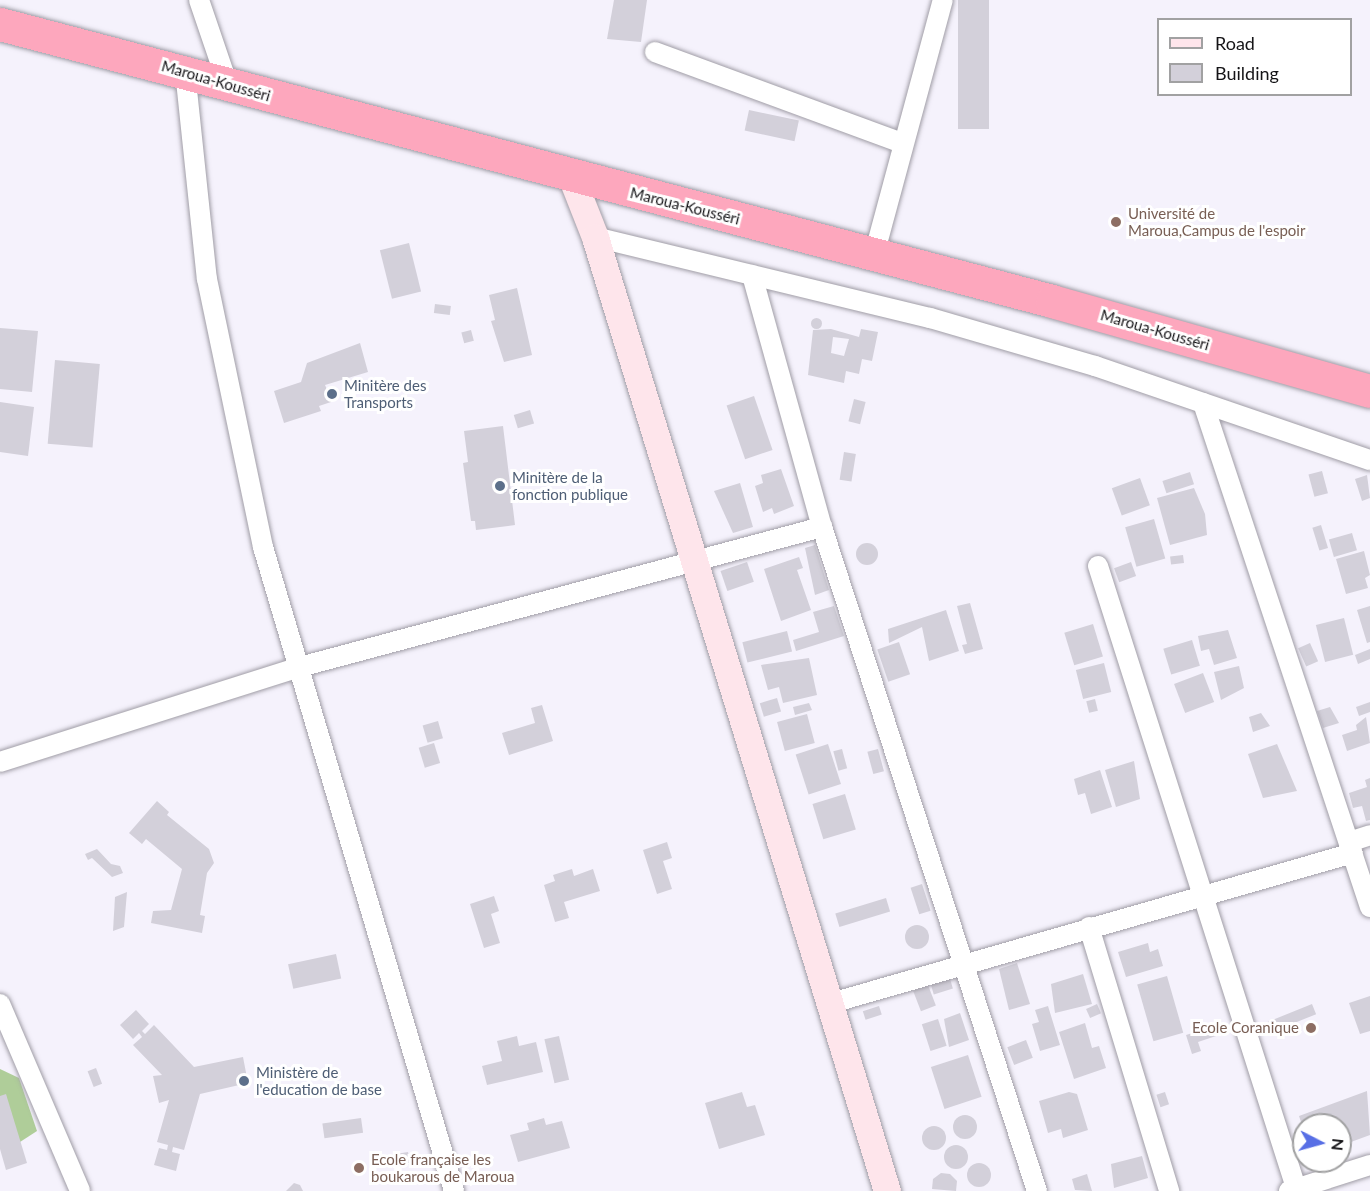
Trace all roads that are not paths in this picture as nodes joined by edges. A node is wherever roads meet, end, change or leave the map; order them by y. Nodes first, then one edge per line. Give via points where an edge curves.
1 (199, 0) edge
2 (943, 0) edge
3 (0, 24) edge
4 (655, 52) dead end
5 (185, 71) junction
6 (228, 85) junction
7 (902, 143) junction
8 (571, 176) junction
9 (595, 237) junction
10 (874, 255) junction
11 (752, 275) junction
12 (1370, 391) edge
13 (1203, 403) junction
14 (1370, 460) edge
15 (822, 527) junction
16 (692, 564) junction
17 (1098, 566) dead end
18 (296, 668) junction
19 (0, 762) edge
20 (1370, 835) edge
21 (1351, 847) junction
22 (1202, 896) junction
23 (1370, 907) edge
24 (1089, 927) junction
25 (963, 962) junction
26 (0, 1004) edge
27 (828, 1004) junction
28 (1370, 1165) edge
29 (1294, 1190) edge
30 (80, 1191) edge
31 (454, 1191) edge
32 (886, 1191) edge
33 (1037, 1191) edge
34 (1169, 1191) edge

1 - 6 street
2 - 7 street
3 - 5 highway, Maroua-Kousséri
4 - 7 street
5 - 6 highway, Maroua-Kousséri
5 - 18 street via 207,279 263,547
6 - 8 highway, Maroua-Kousséri
7 - 10 street
8 - 9 street
8 - 10 highway, Maroua-Kousséri
9 - 11 street
9 - 16 street
10 - 12 highway, Maroua-Kousséri
11 - 13 street via 930,318
11 - 15 street
13 - 14 street
13 - 21 street
15 - 16 street
15 - 25 street
16 - 18 street
16 - 27 street
17 - 22 street
18 - 19 street
18 - 31 street
20 - 21 street
21 - 22 street
21 - 23 street
22 - 24 street
22 - 29 street
24 - 25 street
24 - 34 street
25 - 27 street
25 - 33 street
26 - 30 street
27 - 32 street
28 - 29 street

